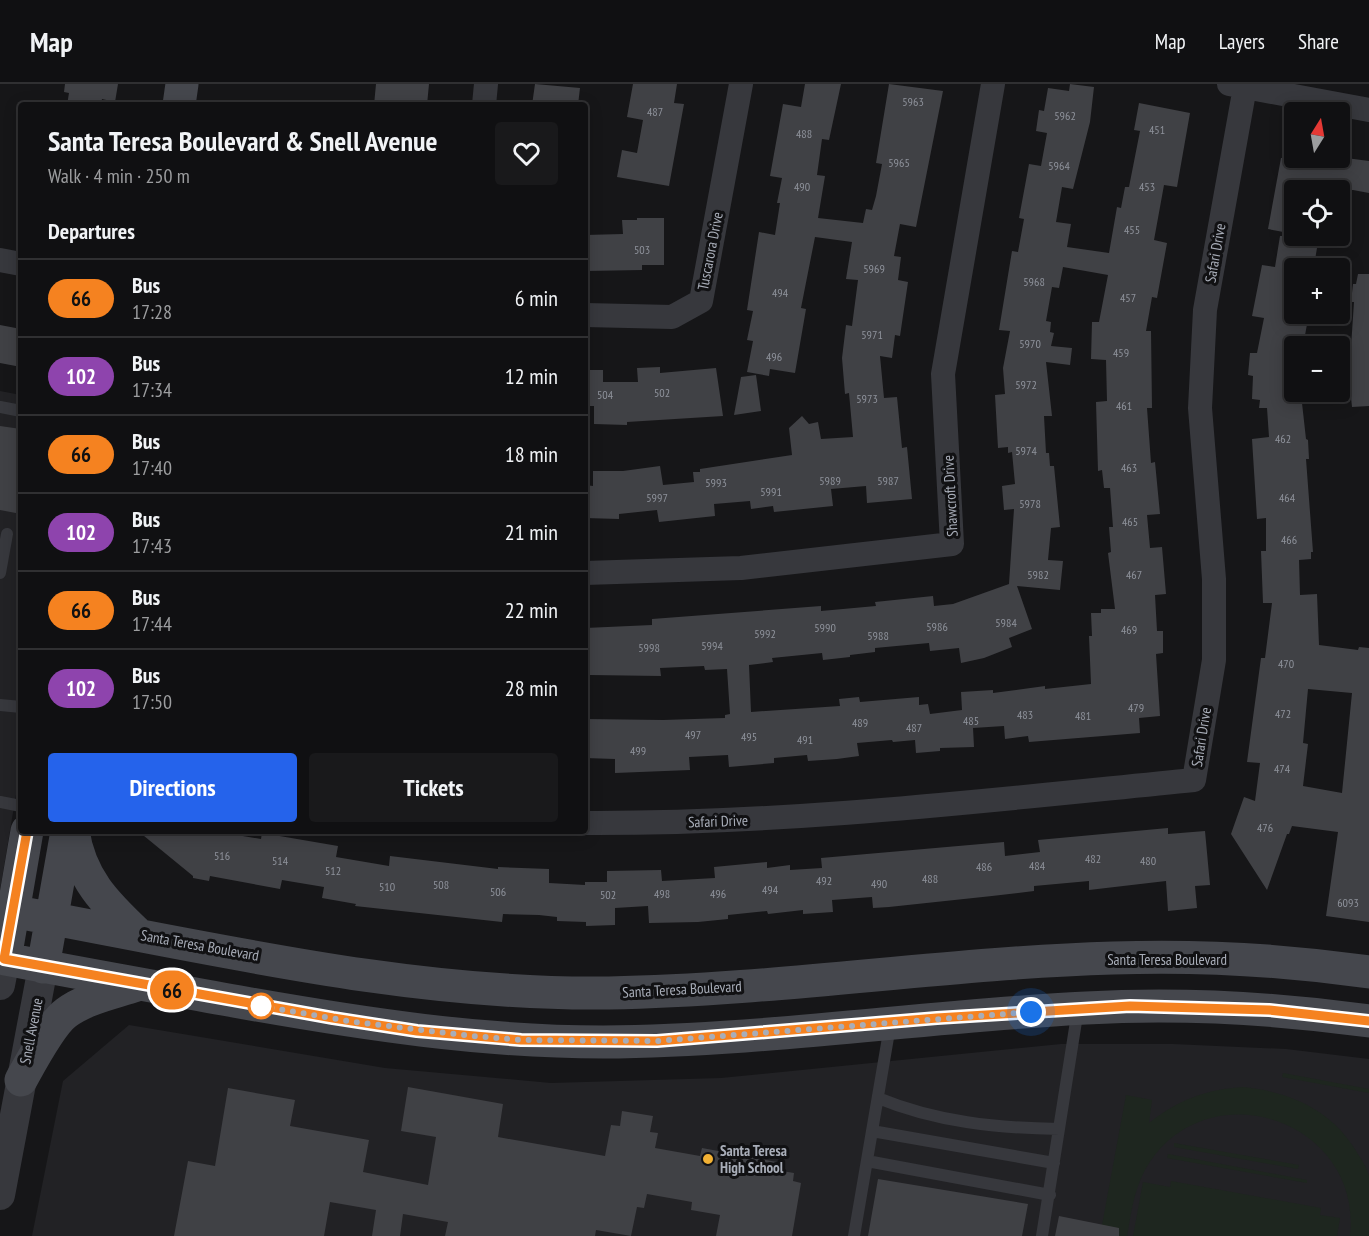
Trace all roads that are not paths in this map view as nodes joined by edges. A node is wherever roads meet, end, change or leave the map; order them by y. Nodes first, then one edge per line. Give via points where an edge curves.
1 (182, 84) edge
2 (486, 84) edge
3 (741, 84) edge
4 (993, 84) edge
5 (1237, 86) edge
6 (179, 102) edge
7 (484, 102) edge
8 (1369, 110) edge
9 (0, 260) edge
10 (18, 263) edge
11 (588, 315) edge
12 (0, 407) edge
13 (18, 410) edge
14 (4, 534) edge
15 (0, 573) edge
16 (588, 573) edge
17 (0, 705) edge
18 (18, 707) edge
19 (0, 802) edge
20 (18, 805) edge
21 (588, 823) edge
22 (24, 834) edge
23 (26, 834) edge
24 (66, 834) edge
25 (74, 834) edge
26 (0, 863) edge
27 (6, 911) edge
28 (52, 919) junction
29 (138, 934) junction
30 (43, 967) junction
31 (2, 968) edge
32 (1369, 972) edge
33 (139, 984) junction
34 (1078, 1008) junction
35 (1369, 1021) edge
36 (891, 1022) junction
37 (21, 1080) junction
38 (878, 1098) junction
39 (1059, 1129) junction
40 (872, 1131) junction
41 (867, 1161) junction
42 (1054, 1163) junction
43 (0, 1195) edge
44 (1050, 1195) junction
45 (854, 1236) edge
46 (1042, 1236) edge

1 - 6 main road
2 - 7 street
3 - 11 street, Tuscarora Drive via 701,301 672,317
4 - 16 street, Shawcroft Drive via 944,374 952,544 741,568
5 - 8 street
5 - 21 street, Safari Drive via 1205,310 1200,408 1214,579 1214,660 1194,780 816,817
9 - 10 street
12 - 13 lane
14 - 15 lane
17 - 18 lane
19 - 20 lane
22 - 26 main road
23 - 27 main road
24 - 28 main road, Snell Avenue
25 - 29 main road via 81,865 92,885
27 - 28 main road, Santa Teresa Boulevard
27 - 31 main road
28 - 29 main road, Santa Teresa Boulevard
28 - 30 main road, Snell Avenue
29 - 32 main road, Santa Teresa Boulevard via 388,979 565,992 718,989 1114,958 1239,959
30 - 31 main road
30 - 33 main road
30 - 37 street, Snell Avenue
33 - 36 main road via 354,1022 521,1040 657,1041
33 - 37 main road via 64,1014
34 - 35 main road via 1218,1007
34 - 36 main road
34 - 39 lane
36 - 38 lane
37 - 43 street, Snell Avenue
38 - 39 lane via 911,1112 1001,1128
38 - 40 lane
39 - 42 lane
40 - 41 lane
40 - 42 lane
41 - 44 lane
41 - 45 lane
42 - 44 lane
44 - 46 lane

